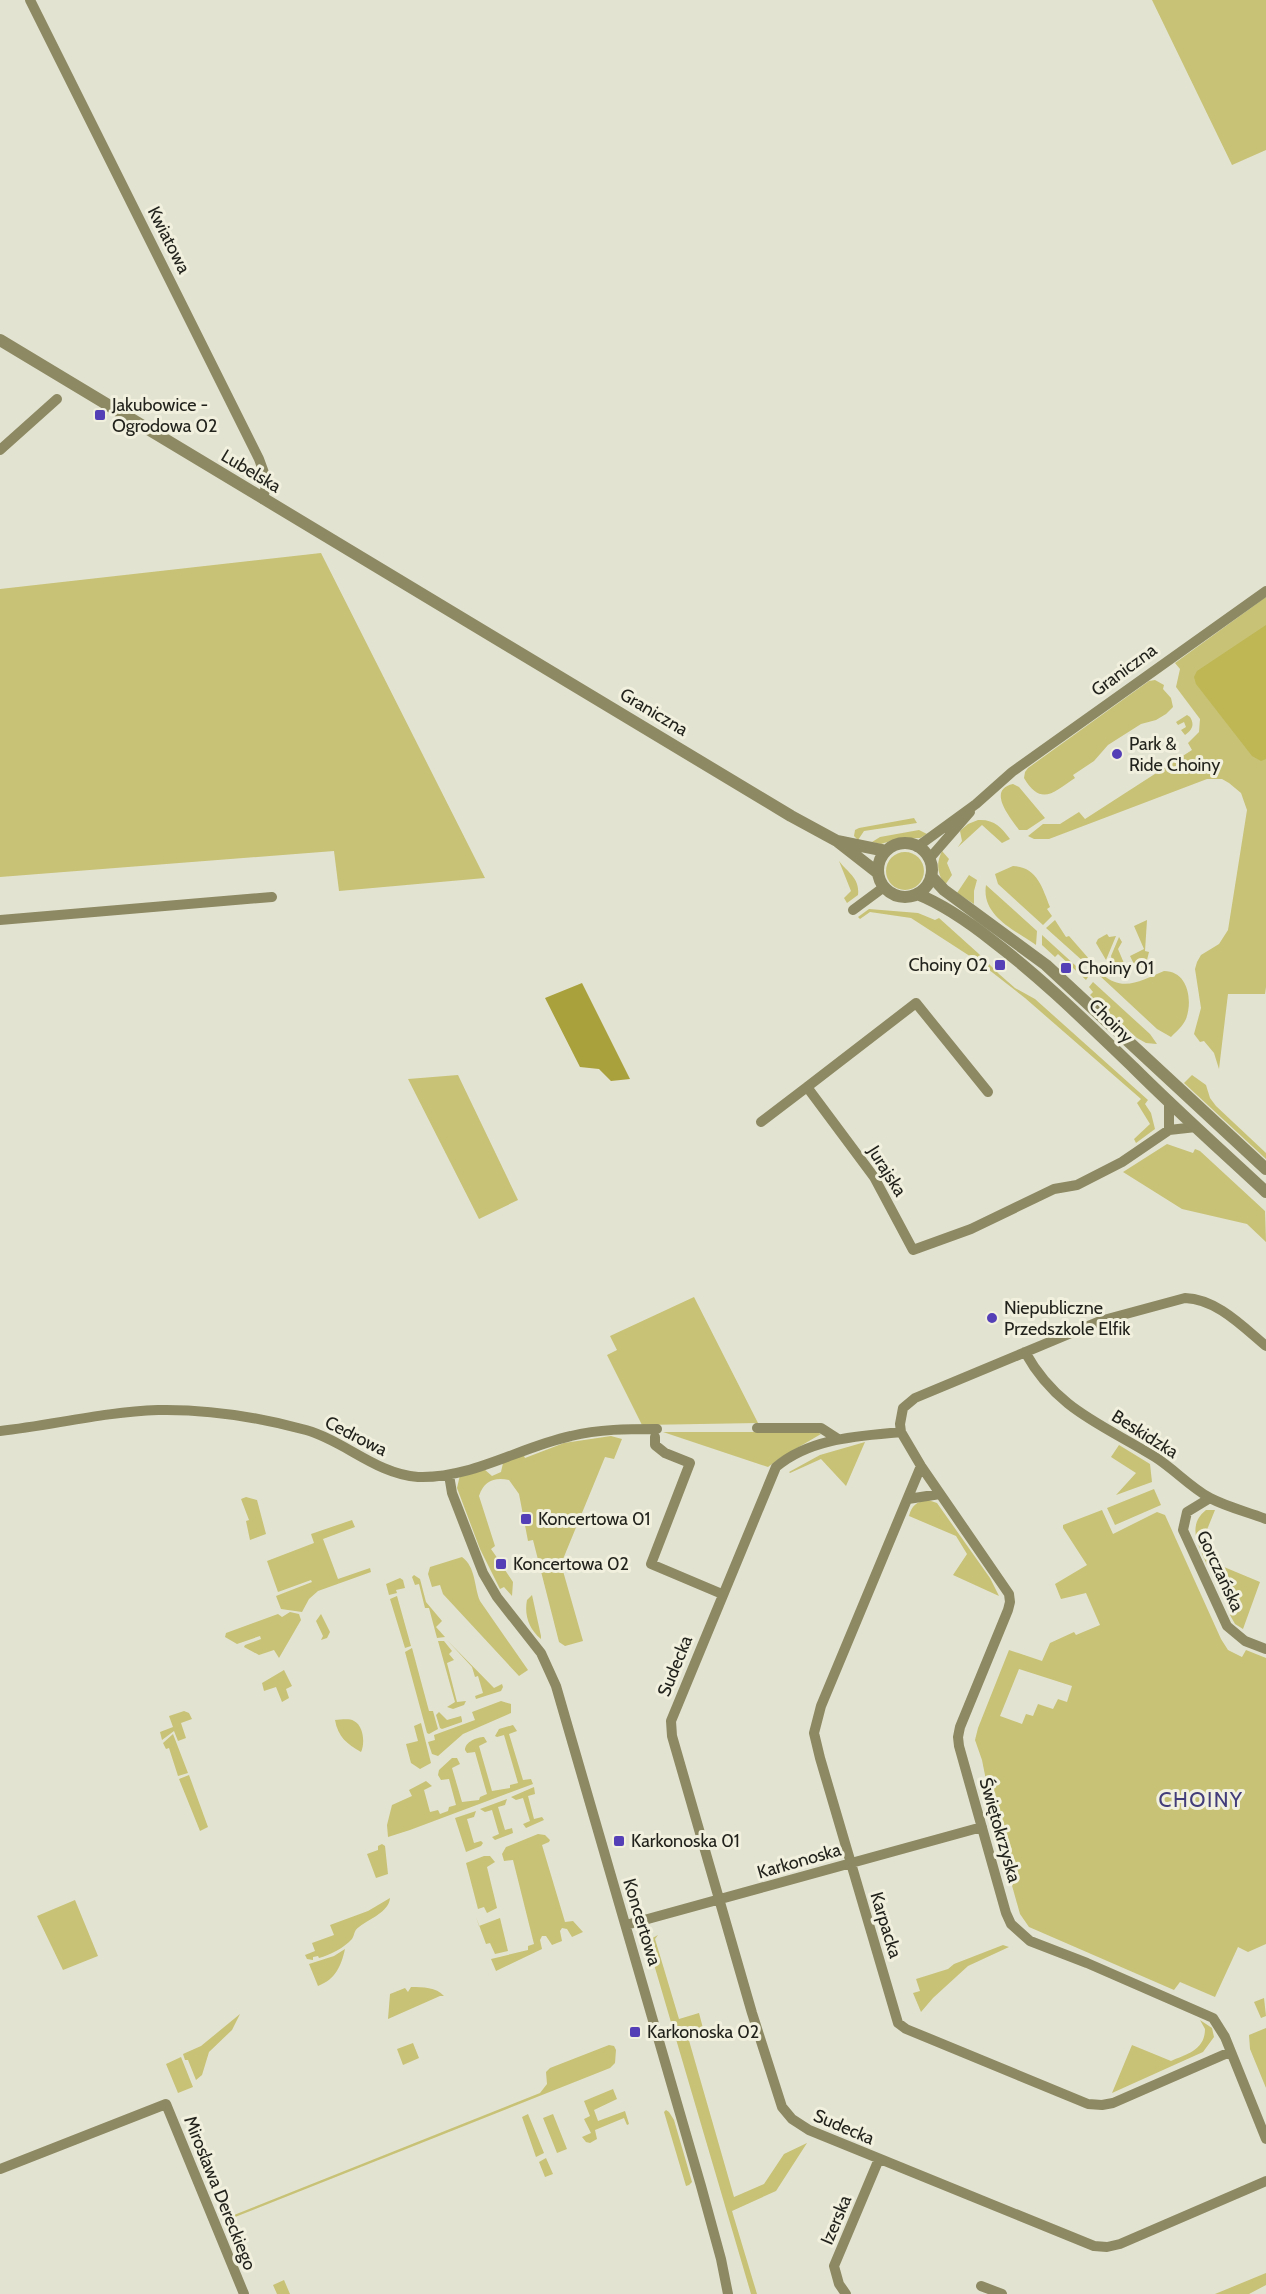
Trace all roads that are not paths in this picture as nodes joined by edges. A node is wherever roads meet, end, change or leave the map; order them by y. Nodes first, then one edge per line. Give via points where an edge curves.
1 (30, 0) edge
2 (0, 340) edge
3 (57, 399) dead end
4 (0, 450) edge
5 (263, 499) junction
6 (1266, 591) edge
7 (453, 613) joint
8 (976, 804) junction
9 (837, 841) junction
10 (918, 847) junction
11 (886, 851) junction
12 (929, 859) junction
13 (878, 873) junction
14 (931, 876) junction
15 (884, 887) junction
16 (917, 894) junction
17 (272, 897) dead end
18 (853, 910) dead end
19 (0, 920) edge
20 (807, 1087) junction
21 (988, 1092) dead end
22 (1169, 1101) junction
23 (761, 1122) dead end
24 (1196, 1127) junction
25 (1169, 1130) junction
26 (1266, 1169) edge
27 (1266, 1192) edge
28 (1266, 1346) edge
29 (1025, 1352) junction
30 (757, 1428) dead end
31 (0, 1431) edge
32 (901, 1432) junction
33 (838, 1439) junction
34 (921, 1466) junction
35 (449, 1475) junction
36 (940, 1494) junction
37 (1210, 1498) junction
38 (908, 1499) junction
39 (1266, 1519) edge
40 (722, 1594) junction
41 (1266, 1649) edge
42 (982, 1827) junction
43 (851, 1863) junction
44 (720, 1900) junction
45 (626, 1925) junction
46 (1230, 2052) junction
47 (1266, 2139) edge
48 (879, 2159) junction
49 (0, 2169) edge
50 (1266, 2181) edge
51 (722, 2259) junction
52 (981, 2286) dead end
53 (244, 2294) edge
54 (728, 2294) edge
55 (735, 2294) edge
56 (846, 2294) edge
57 (1002, 2294) edge

1 - 5 street, Kwiatowa via 259,459 267,481
2 - 5 street, Lubelska
3 - 4 street
5 - 7 street, Lubelska
6 - 8 street, Graniczna via 1022,765
7 - 9 street, Graniczna
8 - 10 street, Graniczna
8 - 12 street, Graniczna
9 - 11 street, Graniczna
9 - 13 street, Graniczna
10 - 11 street via 901,844
10 - 12 street
11 - 13 street
12 - 14 street
13 - 15 street
14 - 16 street
14 - 26 street, Choiny via 944,890 1046,965
15 - 16 street via 897,896
15 - 18 street
16 - 22 street, Choiny via 950,911 1024,965
17 - 19 street
20 - 21 street via 916,1004
20 - 23 street
20 - 25 street, Jurajska via 874,1177 913,1250 971,1229 1054,1189 1077,1185 1122,1162
22 - 24 street, Choiny
22 - 25 street
24 - 25 street, Jurajska
24 - 27 street, Choiny
28 - 29 street via 1213,1305 1185,1298 1100,1321
29 - 32 street via 907,1403 901,1416
29 - 37 street, Beskidzka via 1041,1379 1068,1405 1156,1457
30 - 33 street via 821,1428
31 - 35 street, Cedrowa via 136,1412 222,1413 319,1434 397,1474
32 - 33 street, Sudecka
32 - 34 street, Świętokrzyska
33 - 40 street, Sudecka via 794,1455 776,1467
34 - 36 street, Świętokrzyska
34 - 38 street, Karpacka
35 - 40 street, Cedrowa via 570,1436 618,1430 656,1433 655,1445 690,1464 651,1564
35 - 45 street, Koncertowa via 452,1493 483,1573 536,1647 556,1686
36 - 38 street
36 - 42 street, Świętokrzyska via 1009,1594 1010,1602 958,1737
37 - 39 street, Beskidzka
37 - 41 street, Gorczańska via 1187,1512 1183,1530 1227,1626 1245,1641
38 - 43 street, Karpacka via 814,1733
40 - 44 street, Sudecka via 671,1726
42 - 43 street, Karkonoska
42 - 46 street, Świętokrzyska via 1006,1914 1017,1931 1030,1941 1207,2014 1220,2027
43 - 44 street, Karkonoska
43 - 46 street, Karpacka via 898,2023 906,2029 1088,2104 1102,2105
44 - 45 street, Karkonoska
44 - 48 street, Sudecka via 782,2107 800,2126
45 - 51 street, Koncertowa
46 - 47 street, Świętokrzyska
48 - 50 street, Sudecka via 1072,2239 1107,2247
48 - 56 street, Izerska via 834,2266
49 - 53 street, Mirosława Dereckiego via 166,2104
51 - 54 street, Koncertowa
51 - 55 street, Koncertowa
52 - 57 street

